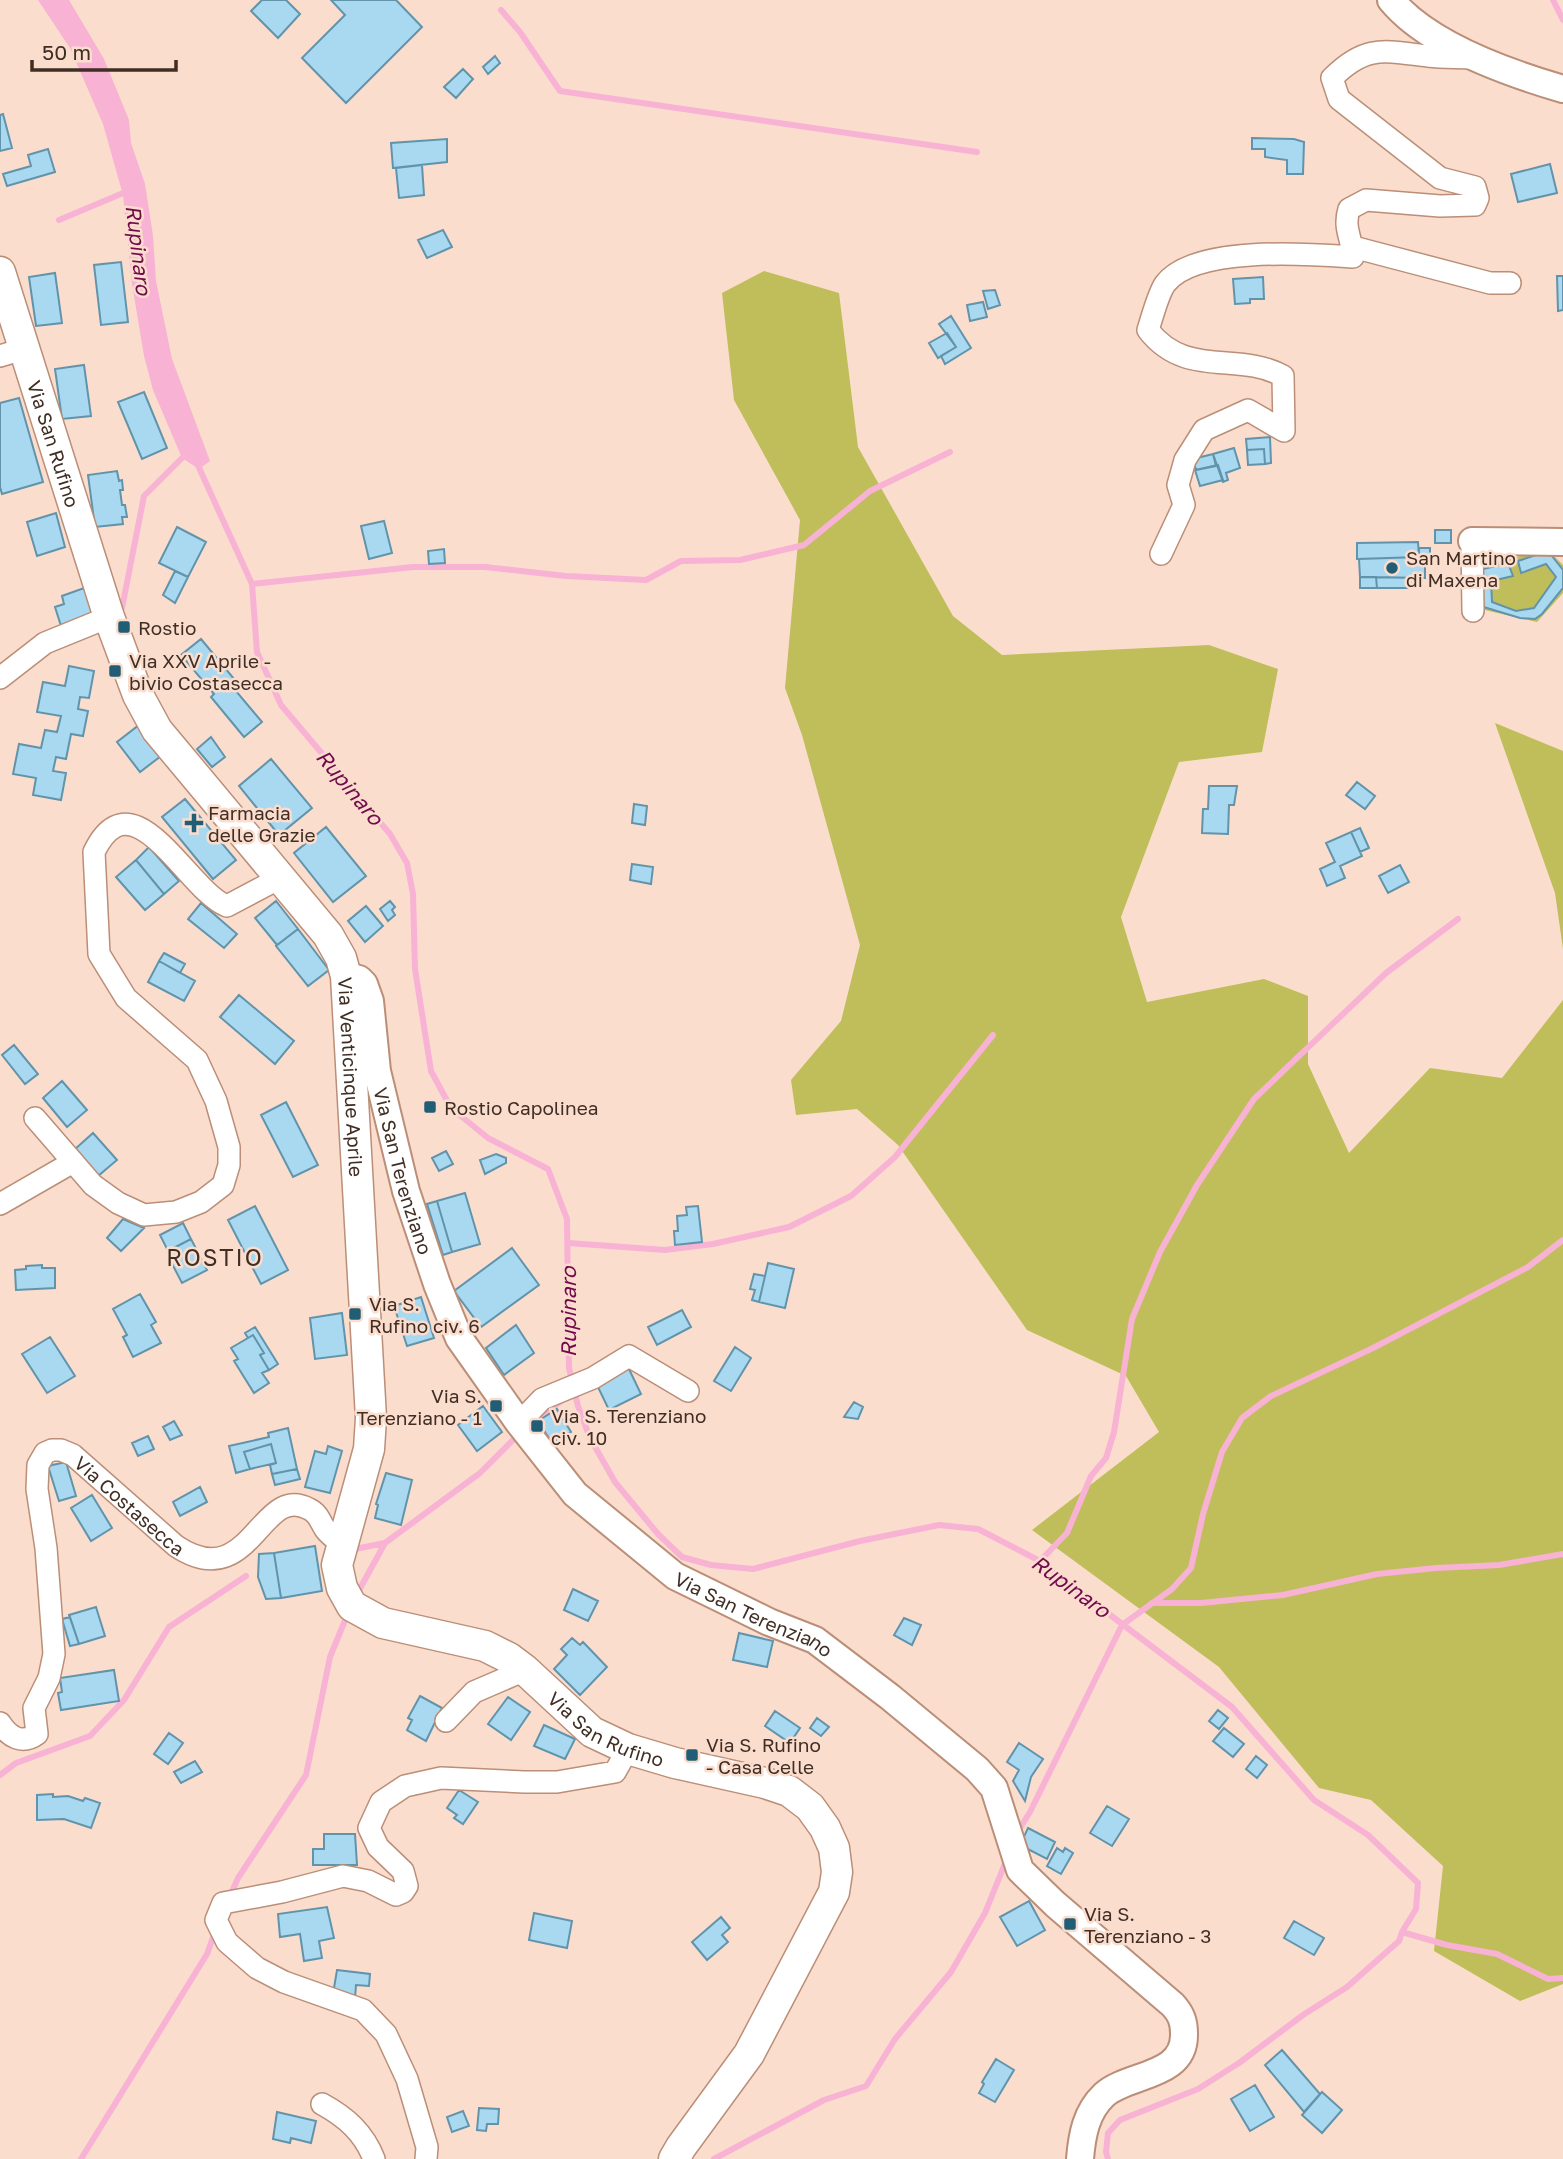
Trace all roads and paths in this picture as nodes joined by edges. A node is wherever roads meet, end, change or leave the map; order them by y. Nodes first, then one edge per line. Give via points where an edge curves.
1 (1391, 0) edge
2 (1474, 58) junction
3 (1563, 89) edge
4 (1353, 247) junction
5 (0, 272) edge
6 (1510, 283) dead end
7 (11, 353) edge
8 (1472, 541) joint
9 (1563, 543) edge
10 (1161, 554) dead end
11 (1474, 611) dead end
12 (109, 617) junction
13 (0, 678) edge
14 (280, 878) junction
15 (346, 976) junction
16 (35, 1118) dead end
17 (73, 1162) junction
18 (0, 1204) edge
19 (688, 1391) dead end
20 (519, 1423) junction
21 (341, 1544) junction
22 (352, 1605) joint
23 (525, 1670) junction
24 (446, 1721) dead end
25 (0, 1723) edge
26 (628, 1749) junction
27 (322, 2104) dead end
28 (374, 2159) edge
29 (425, 2159) edge
30 (674, 2159) edge
31 (1080, 2159) edge

1 - 2 street via 1427,32
2 - 3 street
2 - 4 street via 1382,50 1356,57 1332,78 1339,99 1440,178 1475,187 1478,198 1475,205 1366,200 1349,209 1345,224
4 - 6 street via 1490,283
4 - 10 street via 1353,257 1287,253 1213,260 1188,267 1165,284 1148,330 1160,345 1199,362 1267,367 1283,376 1284,431 1248,410 1204,430 1185,460 1178,485 1184,505
5 - 7 main road, Via San Rufino
7 - 12 main road, Via San Rufino
8 - 9 street
8 - 11 street
12 - 13 street via 45,643
12 - 14 main road, Via Venticinque Aprile via 138,695 157,730
14 - 15 main road, Via Venticinque Aprile via 328,935
14 - 17 street via 228,906 212,897 152,834 129,825 113,826 101,837 94,852 99,954 126,999 197,1060 219,1113 229,1165 223,1185 201,1202 176,1212 144,1214 93,1185
15 - 20 street, Via San Terenziano via 364,984 370,1001 379,1081 406,1191 437,1284 459,1338
15 - 21 main road, Via Venticinque Aprile via 371,1418 369,1449
16 - 17 street
17 - 18 street
19 - 20 street via 629,1356 593,1378 542,1399
20 - 31 street, Via San Terenziano via 575,1494 675,1576 815,1640 977,1769 994,1788 1020,1870 1182,2015 1184,2039 1170,2064 1105,2094 1088,2114
21 - 22 main road, Via Venticinque Aprile via 337,1565
21 - 25 street, Via Costasecca via 326,1531 320,1517 308,1508 292,1505 275,1510 254,1535 219,1561 189,1555 73,1455 61,1450 45,1453 38,1465 37,1489 54,1654 34,1707 37,1734 16,1739
22 - 23 main road, Via San Rufino via 383,1623 485,1646
23 - 24 street via 474,1692
23 - 26 main road, Via San Rufino via 592,1732
26 - 29 street via 614,1772 557,1782 441,1778 405,1786 381,1802 369,1828 378,1847 403,1871 407,1886 396,1895 368,1881 343,1876 223,1903 216,1920 227,1942 257,1968 363,2010 386,2034 407,2078 427,2147
26 - 30 main road, Via San Rufino via 789,1791 810,1807 825,1828 838,1872 834,1892 749,2054
27 - 28 street via 353,2125

